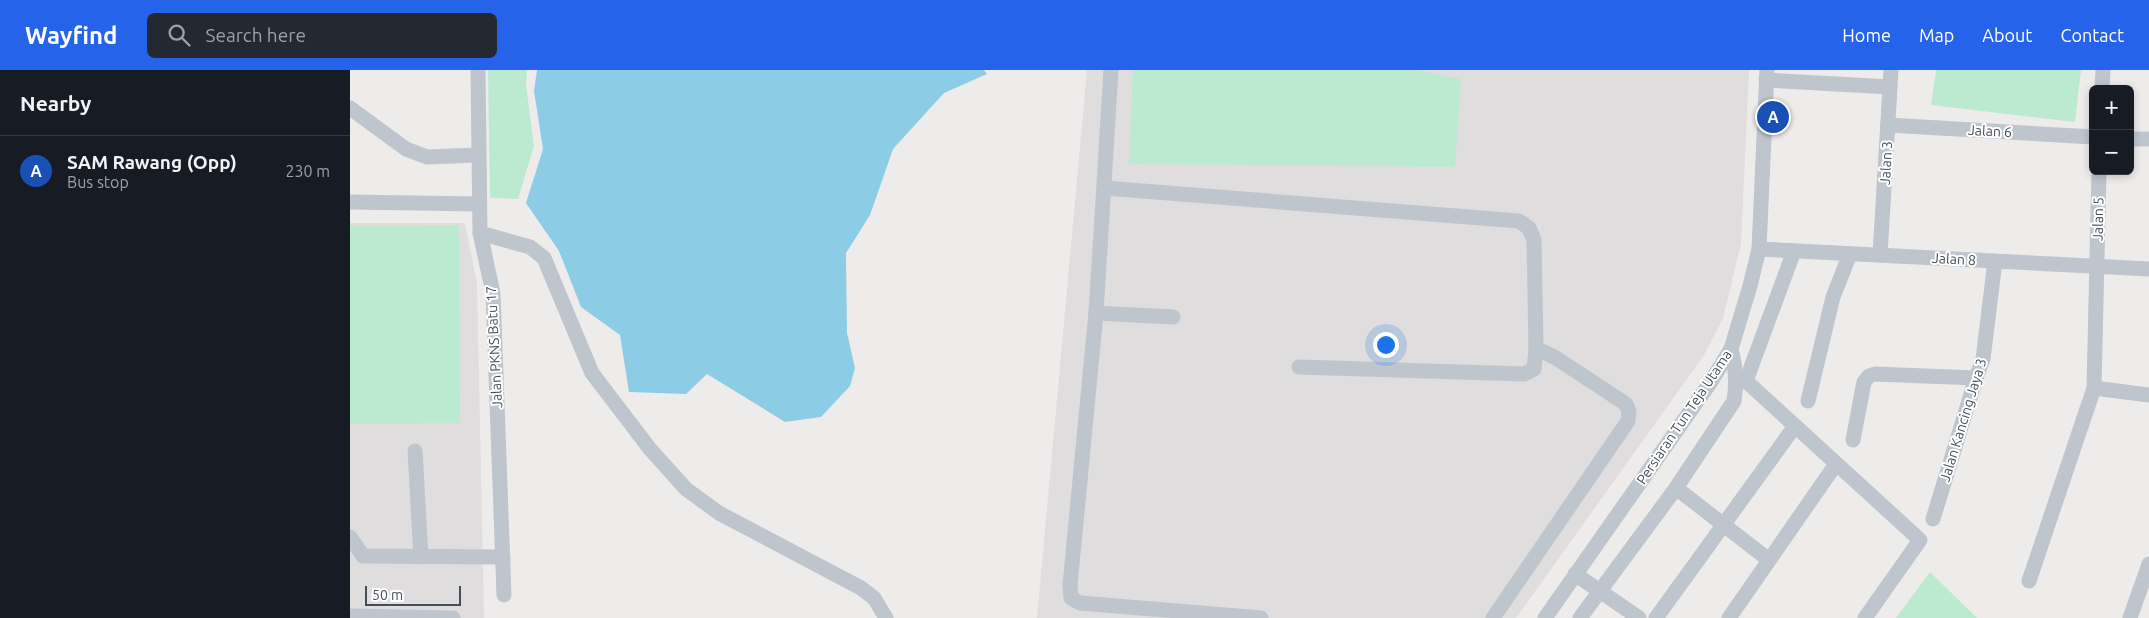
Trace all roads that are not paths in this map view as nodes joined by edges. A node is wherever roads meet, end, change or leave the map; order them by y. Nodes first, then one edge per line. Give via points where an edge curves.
1 (478, 70) edge
2 (1111, 70) edge
3 (1891, 70) edge
4 (2103, 70) edge
5 (1766, 75) edge
6 (2102, 85) edge
7 (1890, 87) junction
8 (350, 108) edge
9 (1888, 125) junction
10 (2089, 137) edge
11 (2134, 139) edge
12 (2149, 139) edge
13 (478, 155) junction
14 (2099, 175) edge
15 (1105, 188) junction
16 (350, 202) edge
17 (479, 204) junction
18 (480, 233) junction
19 (1759, 249) junction
20 (1794, 251) junction
21 (1850, 254) junction
22 (1880, 255) junction
23 (1995, 261) junction
24 (2098, 267) junction
25 (2149, 269) edge
26 (1096, 313) junction
27 (1173, 317) dead end
28 (1536, 348) junction
29 (1731, 349) junction
30 (1299, 368) dead end
31 (1976, 378) junction
32 (1741, 384) junction
33 (2094, 388) junction
34 (2149, 395) edge
35 (1808, 401) dead end
36 (1795, 426) junction
37 (1853, 440) dead end
38 (416, 452) dead end
39 (1836, 464) junction
40 (1676, 488) junction
41 (1934, 518) dead end
42 (1724, 525) junction
43 (353, 546) edge
44 (420, 556) junction
45 (503, 557) junction
46 (1769, 560) junction
47 (2149, 564) edge
48 (1575, 574) junction
49 (2029, 581) dead end
50 (1600, 591) junction
51 (504, 595) dead end
52 (350, 616) edge
53 (453, 618) edge
54 (886, 618) edge
55 (1261, 618) edge
56 (1493, 618) edge
57 (1545, 618) edge
58 (1580, 618) edge
59 (1639, 618) edge
60 (1656, 618) edge
61 (1728, 618) edge
62 (1865, 618) edge
63 (2130, 618) edge

1 - 13 street, Jalan PKNS Batu 17
2 - 15 street
3 - 7 street, Jalan 3
4 - 6 street
5 - 7 street
5 - 19 street, Persiaran Tun Teja Utama
7 - 9 street, Jalan 3
8 - 13 street via 406,149 427,156
9 - 10 street, Jalan 6
9 - 22 street, Jalan 3
11 - 12 street
13 - 17 street, Jalan PKNS Batu 17
14 - 24 street, Jalan 5
15 - 26 street
15 - 28 street via 1519,222 1529,228 1534,240
16 - 17 street
17 - 18 street, Jalan PKNS Batu 17
18 - 45 street, Jalan PKNS Batu 17 via 493,293
18 - 54 street via 530,246 544,258 592,373 650,449 686,489 719,513 861,588 874,598
19 - 20 street, Jalan 8
19 - 29 street, Persiaran Tun Teja Utama
20 - 21 street, Jalan 8
20 - 32 street
21 - 22 street, Jalan 8
21 - 35 street via 1834,297
22 - 23 street, Jalan 8
23 - 24 street, Jalan 8
23 - 31 street, Jalan Kancing Jaya 3 via 1983,359
24 - 25 street, Jalan 8
24 - 33 street, Jalan 5
26 - 27 street
26 - 55 street via 1071,598 1080,603
28 - 30 street via 1534,369 1524,374
28 - 56 street via 1626,404 1628,421
29 - 32 street
29 - 48 street, Persiaran Tun Teja Utama
31 - 37 street via 1869,376 1864,382
31 - 41 street, Jalan Kancing Jaya 3
32 - 36 street
32 - 40 street via 1734,401
33 - 34 street
33 - 49 street, Jalan 5
36 - 39 street
36 - 42 street
38 - 44 street
39 - 46 street
39 - 62 street via 1920,540
40 - 42 street
40 - 50 street
42 - 46 street
42 - 60 street
43 - 44 street via 362,556
44 - 45 street
45 - 51 street, Jalan PKNS Batu 17
46 - 61 street
47 - 63 street
48 - 50 street
48 - 57 street, Persiaran Tun Teja Utama
50 - 58 street
50 - 59 street
52 - 53 street

